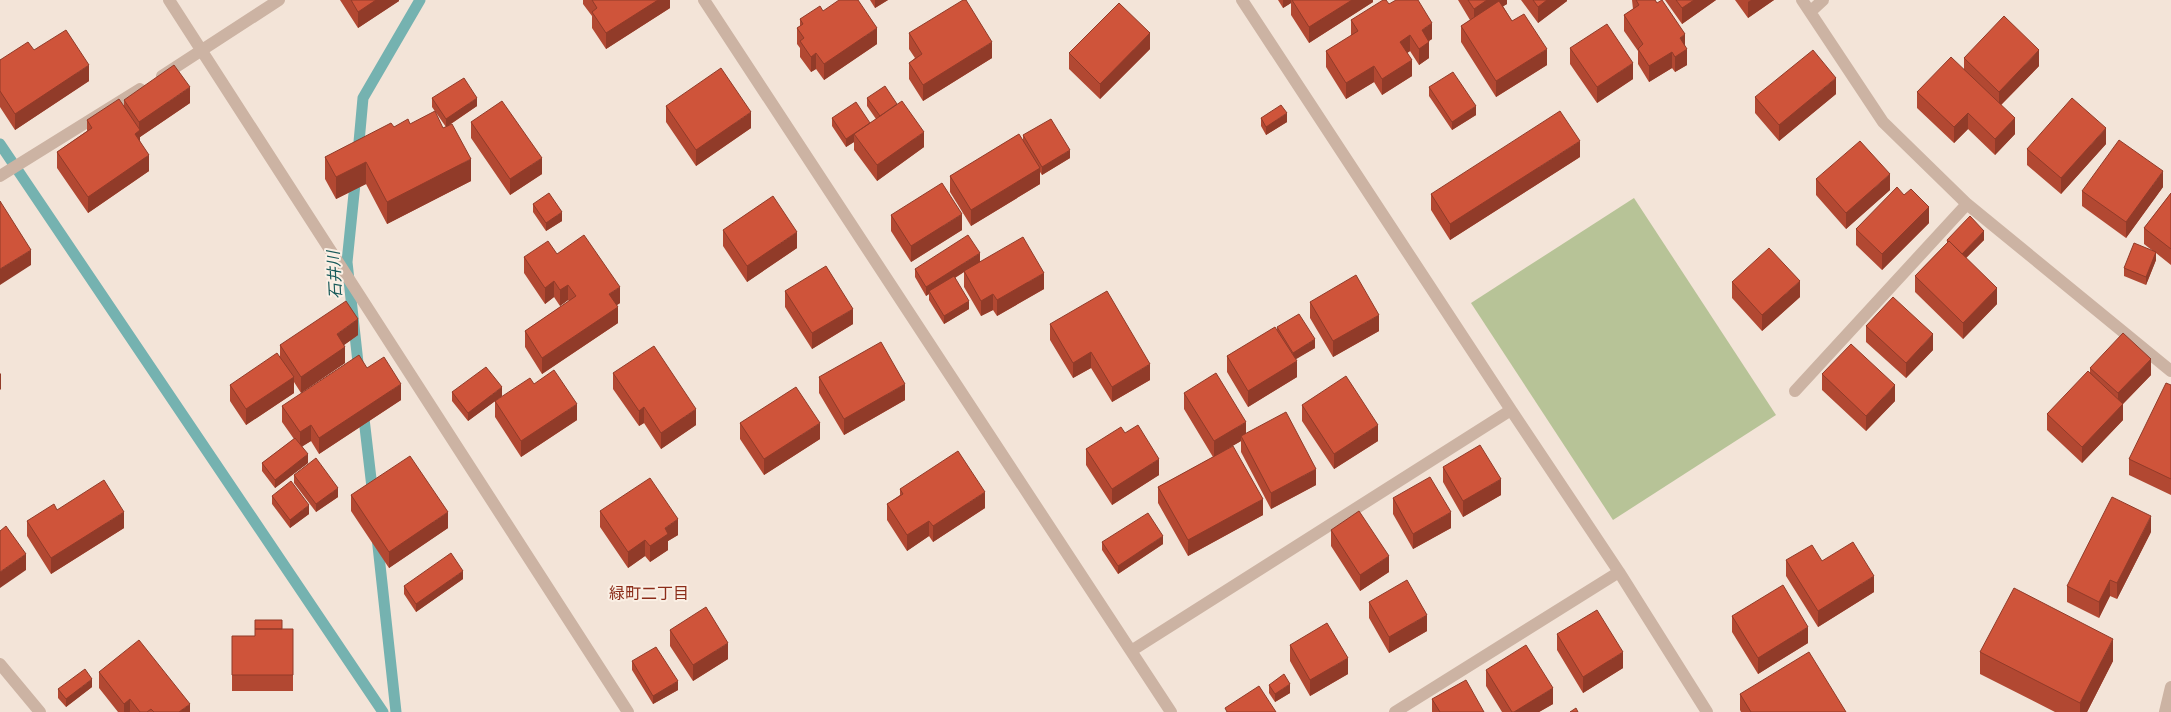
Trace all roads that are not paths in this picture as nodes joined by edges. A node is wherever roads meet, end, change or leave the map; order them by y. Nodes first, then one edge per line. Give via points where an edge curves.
1 (169, 0) edge
2 (279, 0) edge
3 (704, 0) edge
4 (1242, 0) edge
5 (1802, 0) edge
6 (1823, 0) edge
7 (1810, 12) junction
8 (202, 51) junction
9 (0, 176) edge
10 (1967, 204) junction
11 (2171, 371) edge
12 (1795, 391) dead end
13 (1511, 410) junction
14 (1619, 572) junction
15 (1131, 651) junction
16 (0, 664) edge
17 (2171, 687) edge
18 (40, 712) edge
19 (628, 712) edge
20 (1172, 712) edge
21 (1395, 712) edge
22 (1707, 712) edge
23 (2165, 712) edge

1 - 8 street
2 - 8 street
3 - 15 street
4 - 13 street
5 - 7 street
6 - 7 street
7 - 10 street via 1883,122
8 - 9 street
8 - 19 street
10 - 11 street
10 - 12 street
13 - 14 street
13 - 15 street
14 - 21 street
14 - 22 street
15 - 20 street
16 - 18 street
17 - 23 street

